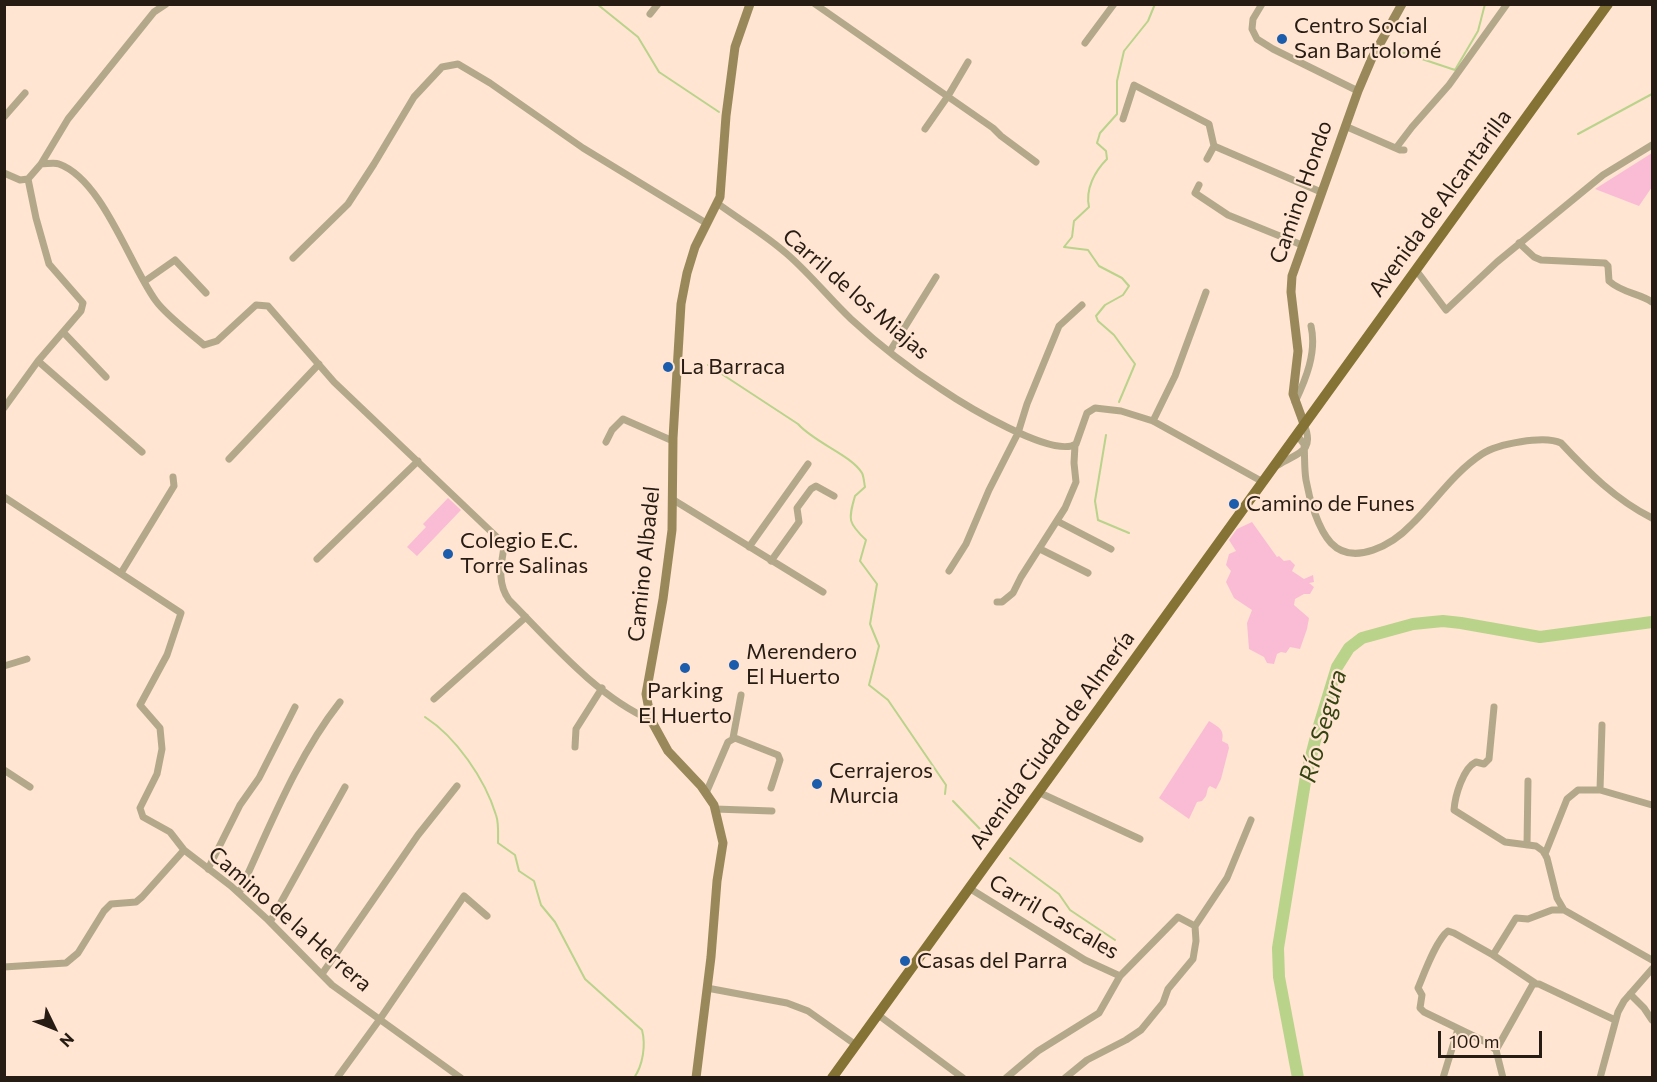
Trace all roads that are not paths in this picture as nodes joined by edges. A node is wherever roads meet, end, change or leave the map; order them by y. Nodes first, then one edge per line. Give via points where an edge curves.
1 (166, 4) edge
2 (658, 4) edge
3 (750, 4) edge
4 (815, 4) edge
5 (1113, 4) edge
6 (1262, 4) edge
7 (1402, 4) edge
8 (1507, 4) edge
9 (1608, 4) edge
10 (650, 14) dead end
11 (1085, 43) dead end
12 (968, 62) dead end
13 (1358, 91) junction
14 (25, 93) dead end
15 (948, 96) junction
16 (4, 117) edge
17 (1123, 119) dead end
18 (1345, 126) junction
19 (925, 129) dead end
20 (1653, 145) edge
21 (1214, 146) junction
22 (1396, 148) junction
23 (1404, 150) dead end
24 (1208, 159) dead end
25 (1036, 162) dead end
26 (41, 164) junction
27 (4, 172) edge
28 (28, 179) junction
29 (1199, 186) dead end
30 (1321, 192) junction
31 (717, 203) junction
32 (706, 223) junction
33 (1519, 243) junction
34 (1302, 245) junction
35 (292, 258) dead end
36 (1416, 270) junction
37 (936, 277) dead end
38 (145, 281) junction
39 (1206, 292) dead end
40 (206, 294) dead end
41 (1653, 302) edge
42 (1082, 305) dead end
43 (1311, 326) dead end
44 (63, 332) junction
45 (890, 351) junction
46 (1298, 351) junction
47 (1311, 358) junction
48 (38, 361) junction
49 (319, 364) junction
50 (106, 377) dead end
51 (1296, 403) junction
52 (1318, 405) junction
53 (4, 408) edge
54 (1153, 421) junction
55 (1304, 424) junction
56 (1018, 433) junction
57 (1295, 438) junction
58 (673, 441) junction
59 (606, 442) dead end
60 (1075, 445) junction
61 (1304, 449) junction
62 (142, 452) dead end
63 (229, 459) dead end
64 (1286, 460) junction
65 (418, 461) junction
66 (808, 464) dead end
67 (1304, 468) junction
68 (1271, 471) junction
69 (173, 477) dead end
70 (1263, 482) junction
71 (834, 496) dead end
72 (4, 497) edge
73 (672, 499) junction
74 (1653, 518) edge
75 (1057, 521) junction
76 (748, 547) junction
77 (1040, 549) junction
78 (1111, 549) dead end
79 (317, 559) dead end
80 (771, 561) junction
81 (949, 571) dead end
82 (121, 573) junction
83 (1088, 573) dead end
84 (823, 592) dead end
85 (997, 602) dead end
86 (526, 617) junction
87 (27, 659) dead end
88 (4, 666) edge
89 (602, 688) junction
90 (741, 694) dead end
91 (434, 699) dead end
92 (340, 702) dead end
93 (295, 707) dead end
94 (1494, 707) dead end
95 (651, 720) junction
96 (1602, 725) dead end
97 (733, 738) junction
98 (575, 747) dead end
99 (4, 770) edge
100 (1528, 781) dead end
101 (457, 786) dead end
102 (30, 787) dead end
103 (345, 787) dead end
104 (771, 788) dead end
105 (1600, 790) junction
106 (1038, 792) junction
107 (706, 793) junction
108 (1653, 805) edge
109 (715, 809) junction
110 (772, 811) dead end
111 (1251, 820) dead end
112 (1140, 839) dead end
113 (1527, 845) junction
114 (184, 850) junction
115 (1545, 854) junction
116 (208, 868) junction
117 (969, 888) junction
118 (239, 894) junction
119 (1564, 910) junction
120 (487, 916) dead end
121 (270, 922) junction
122 (1195, 926) junction
123 (1493, 955) junction
124 (1653, 960) edge
125 (4, 967) edge
126 (1653, 969) edge
127 (322, 974) junction
128 (1120, 976) junction
129 (1535, 984) junction
130 (707, 988) junction
131 (1630, 994) junction
132 (878, 1014) junction
133 (380, 1019) junction
134 (1615, 1020) junction
135 (1653, 1020) edge
136 (1458, 1029) junction
137 (856, 1045) junction
138 (1496, 1050) junction
139 (337, 1077) edge
140 (461, 1077) edge
141 (696, 1077) edge
142 (832, 1077) edge
143 (963, 1077) edge
144 (1006, 1077) edge
145 (1065, 1077) edge
146 (1443, 1077) edge
147 (1503, 1077) edge
148 (1600, 1077) edge

1 - 26 street via 154,12 68,119
2 - 10 street
3 - 31 main road, Camino Albadel via 735,47
4 - 15 street
5 - 11 street
6 - 13 street via 1253,19 1257,39
7 - 13 main road, Camino Hondo
8 - 22 street via 1449,85
9 - 36 main road, Avenida de Alcantarilla
12 - 15 street
13 - 18 main road, Camino Hondo
14 - 16 street
15 - 19 street
15 - 25 street
17 - 21 street via 1134,85 1209,124
18 - 22 street
18 - 30 main road, Camino Hondo
20 - 33 street via 1603,175
21 - 24 street
21 - 30 street
22 - 23 street
26 - 28 street
26 - 38 street via 57,163 75,172 98,200
27 - 28 street via 20,180
28 - 44 street via 49,264 83,303
29 - 34 street via 1195,193 1228,215
30 - 34 main road, Camino Hondo
31 - 32 main road, Camino Albadel
31 - 45 street, Carril de los Miajas via 786,253 851,319
32 - 35 street via 613,168 458,64 442,67 414,97 348,204
32 - 58 main road, Camino Albadel via 687,273 681,304
33 - 36 street via 1446,310
33 - 41 street via 1541,260 1605,263 1609,281 1616,287
34 - 46 main road, Camino Hondo via 1291,281
36 - 52 main road, Avenida de Alcantarilla
37 - 45 street
38 - 40 street via 175,260
38 - 49 street via 157,302 204,345 217,341 256,305 267,306
39 - 54 street via 1175,376
42 - 56 street via 1059,326
43 - 47 street
44 - 48 street
44 - 50 street
45 - 56 street, Carril de los Miajas via 940,389
46 - 47 street
46 - 51 main road, Camino Hondo via 1293,394
47 - 51 street
48 - 53 street
48 - 62 street
49 - 63 street
49 - 65 street
51 - 52 main road via 1307,409
51 - 55 main road, Camino Hondo
52 - 55 main road, Avenida de Alcantarilla
54 - 60 street via 1095,408 1087,413
54 - 70 street
55 - 57 main road, Avenida Ciudad de Almería
55 - 61 street via 1308,437
56 - 60 street, Carril de los Miajas via 1061,448
56 - 81 street via 966,544
57 - 61 street via 1303,442
57 - 68 main road, Avenida Ciudad de Almería
58 - 59 street via 623,419
58 - 73 main road, Camino Albadel
60 - 75 street via 1076,482
61 - 64 street
61 - 67 street
64 - 67 street
64 - 68 street
65 - 79 street
65 - 86 street via 502,542 503,591
66 - 76 street
67 - 74 street via 1313,509 1325,535 1335,547 1356,553 1378,548 1404,532 1484,452 1532,440 1561,443 1613,494
68 - 70 main road, Avenida Ciudad de Almería
69 - 82 street via 174,486
70 - 106 main road, Avenida Ciudad de Almería
71 - 80 street via 816,486 811,489 797,508 799,522
72 - 82 street
73 - 76 street
73 - 95 main road, Camino Albadel via 663,599 646,694
75 - 77 street
75 - 78 street
76 - 80 street
77 - 83 street
77 - 85 street via 1013,593
80 - 84 street
82 - 114 street, Camino de la Herrera via 181,613 167,655 140,705 160,728 162,749 157,774 140,808 143,818 170,832
86 - 89 street
86 - 91 street
87 - 88 street
89 - 95 street via 628,709
89 - 98 street via 576,729
90 - 97 street
92 - 118 street via 304,755
93 - 116 street
94 - 113 street via 1489,759 1484,764 1470,765 1454,808 1506,842
95 - 107 main road, Camino Albadel via 668,751
96 - 105 street
97 - 104 street via 778,755
97 - 107 street
99 - 102 street
100 - 113 street
101 - 127 street via 418,835
103 - 121 street
105 - 108 street
105 - 115 street via 1578,790 1567,799
106 - 112 street
106 - 117 main road, Avenida Ciudad de Almería
107 - 109 main road, Camino Albadel
109 - 110 street
109 - 130 main road, Camino Albadel via 723,843
111 - 122 street via 1227,878
113 - 115 street via 1536,846
114 - 116 street, Camino de la Herrera
114 - 125 street via 136,902 111,904 104,910 78,953 66,963
115 - 119 street
116 - 118 street, Camino de la Herrera
117 - 128 street, Carril Cascales via 1085,960
117 - 132 main road, Avenida Ciudad de Almería
118 - 121 street, Camino de la Herrera
119 - 123 street via 1552,910 1533,919 1516,918
119 - 124 street
120 - 133 street via 464,896
121 - 127 street, Camino de la Herrera
122 - 128 street via 1178,917
122 - 145 street via 1193,959 1141,1030
123 - 129 street
123 - 136 street via 1448,931 1429,961 1418,988 1422,993 1420,1008
126 - 131 street
127 - 133 street, Camino de la Herrera
128 - 144 street via 1099,1013 1038,1051
129 - 134 street
129 - 138 street
130 - 137 street via 787,1003 808,1011
130 - 141 main road, Camino Albadel
131 - 134 street
131 - 135 street
132 - 137 main road, Avenida Ciudad de Almería
132 - 143 street
133 - 139 street
133 - 140 street, Camino de la Herrera
134 - 148 street
136 - 138 street
136 - 146 street
137 - 142 main road, Avenida Ciudad de Almería
138 - 147 street

